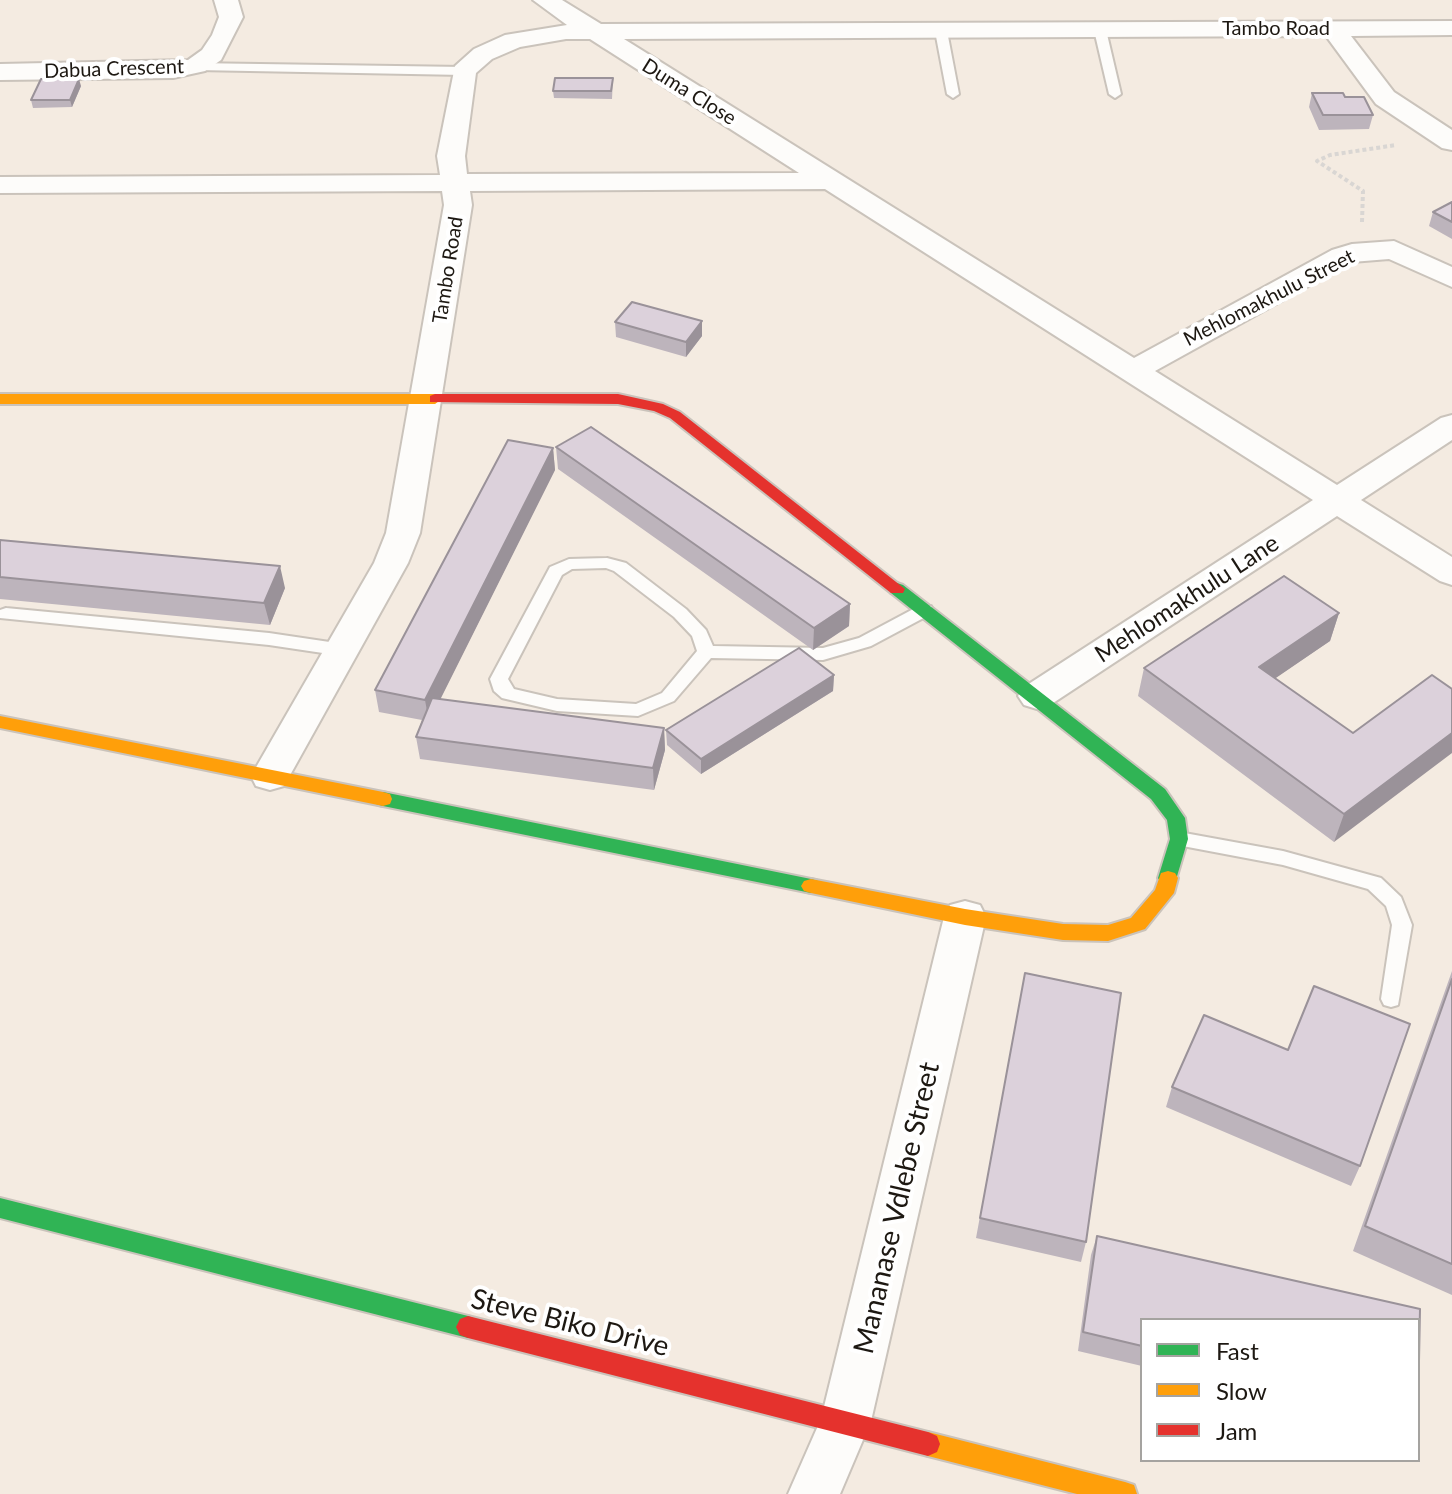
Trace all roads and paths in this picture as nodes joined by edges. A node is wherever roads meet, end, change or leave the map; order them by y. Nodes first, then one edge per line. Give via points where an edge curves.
1 (226, 0) edge
2 (545, 0) edge
3 (681, 0) edge
4 (1452, 28) edge
5 (1333, 29) junction
6 (1100, 30) junction
7 (681, 31) junction
8 (941, 31) junction
9 (595, 34) junction
10 (196, 66) junction
11 (464, 71) junction
12 (0, 72) edge
13 (953, 94) dead end
14 (1115, 94) dead end
15 (1443, 137) edge
16 (834, 181) junction
17 (0, 185) edge
18 (456, 185) junction
19 (1362, 250) junction
20 (1452, 278) edge
21 (1133, 371) junction
22 (0, 399) edge
23 (427, 399) junction
24 (1452, 425) edge
25 (1336, 502) junction
26 (1452, 573) edge
27 (925, 610) junction
28 (6, 614) dead end
29 (343, 650) junction
30 (706, 652) junction
31 (1037, 696) junction
32 (0, 722) edge
33 (270, 776) junction
34 (1179, 839) junction
35 (965, 917) junction
36 (1391, 999) dead end
37 (0, 1208) edge
38 (846, 1421) junction
39 (814, 1494) edge
40 (1125, 1494) edge

1 - 10 street, Dabua Crescent via 231,17 224,35 212,55
2 - 9 street, Duma Close
3 - 7 street
4 - 5 street, Tambo Road
5 - 6 street, Tambo Road
5 - 15 street via 1385,98
6 - 8 street, Tambo Road
6 - 14 lane
7 - 8 street, Tambo Road
7 - 9 street, Tambo Road
8 - 13 lane
9 - 11 street, Tambo Road via 536,34 514,40 483,54
9 - 16 street, Duma Close
10 - 11 lane
10 - 12 street, Dabua Crescent
11 - 18 street, Tambo Road via 451,156
15 - 19 path via 1317,161 1363,191
16 - 18 street
16 - 21 street, Duma Close
17 - 18 street
18 - 23 street, Tambo Road via 458,205
19 - 20 street, Mehlomakhulu Street via 1408,254
19 - 21 street, Mehlomakhulu Street via 1342,256
21 - 25 street, Duma Close
22 - 23 street
23 - 27 street via 618,399 658,407
23 - 29 street, Tambo Road via 403,533
24 - 25 street
25 - 26 street, Duma Close
25 - 31 street, Mehlomakhulu Lane
27 - 30 lane via 834,652
27 - 31 street
28 - 29 lane
29 - 33 street, Tambo Road
30 - 30 lane via 668,697 638,710 527,700 500,687 499,679 556,571 569,564 620,567 680,613 700,634
31 - 34 street via 1158,794 1176,818
32 - 33 street
33 - 35 street
34 - 35 street via 1164,893 1138,924 1108,933 1063,932
34 - 36 lane via 1283,858 1374,883 1394,902 1402,925
35 - 38 street, Mananase Vdlebe Street
37 - 38 street, Steve Biko Drive
38 - 39 street, Mananase Vdlebe Street
38 - 40 street, Steve Biko Drive

